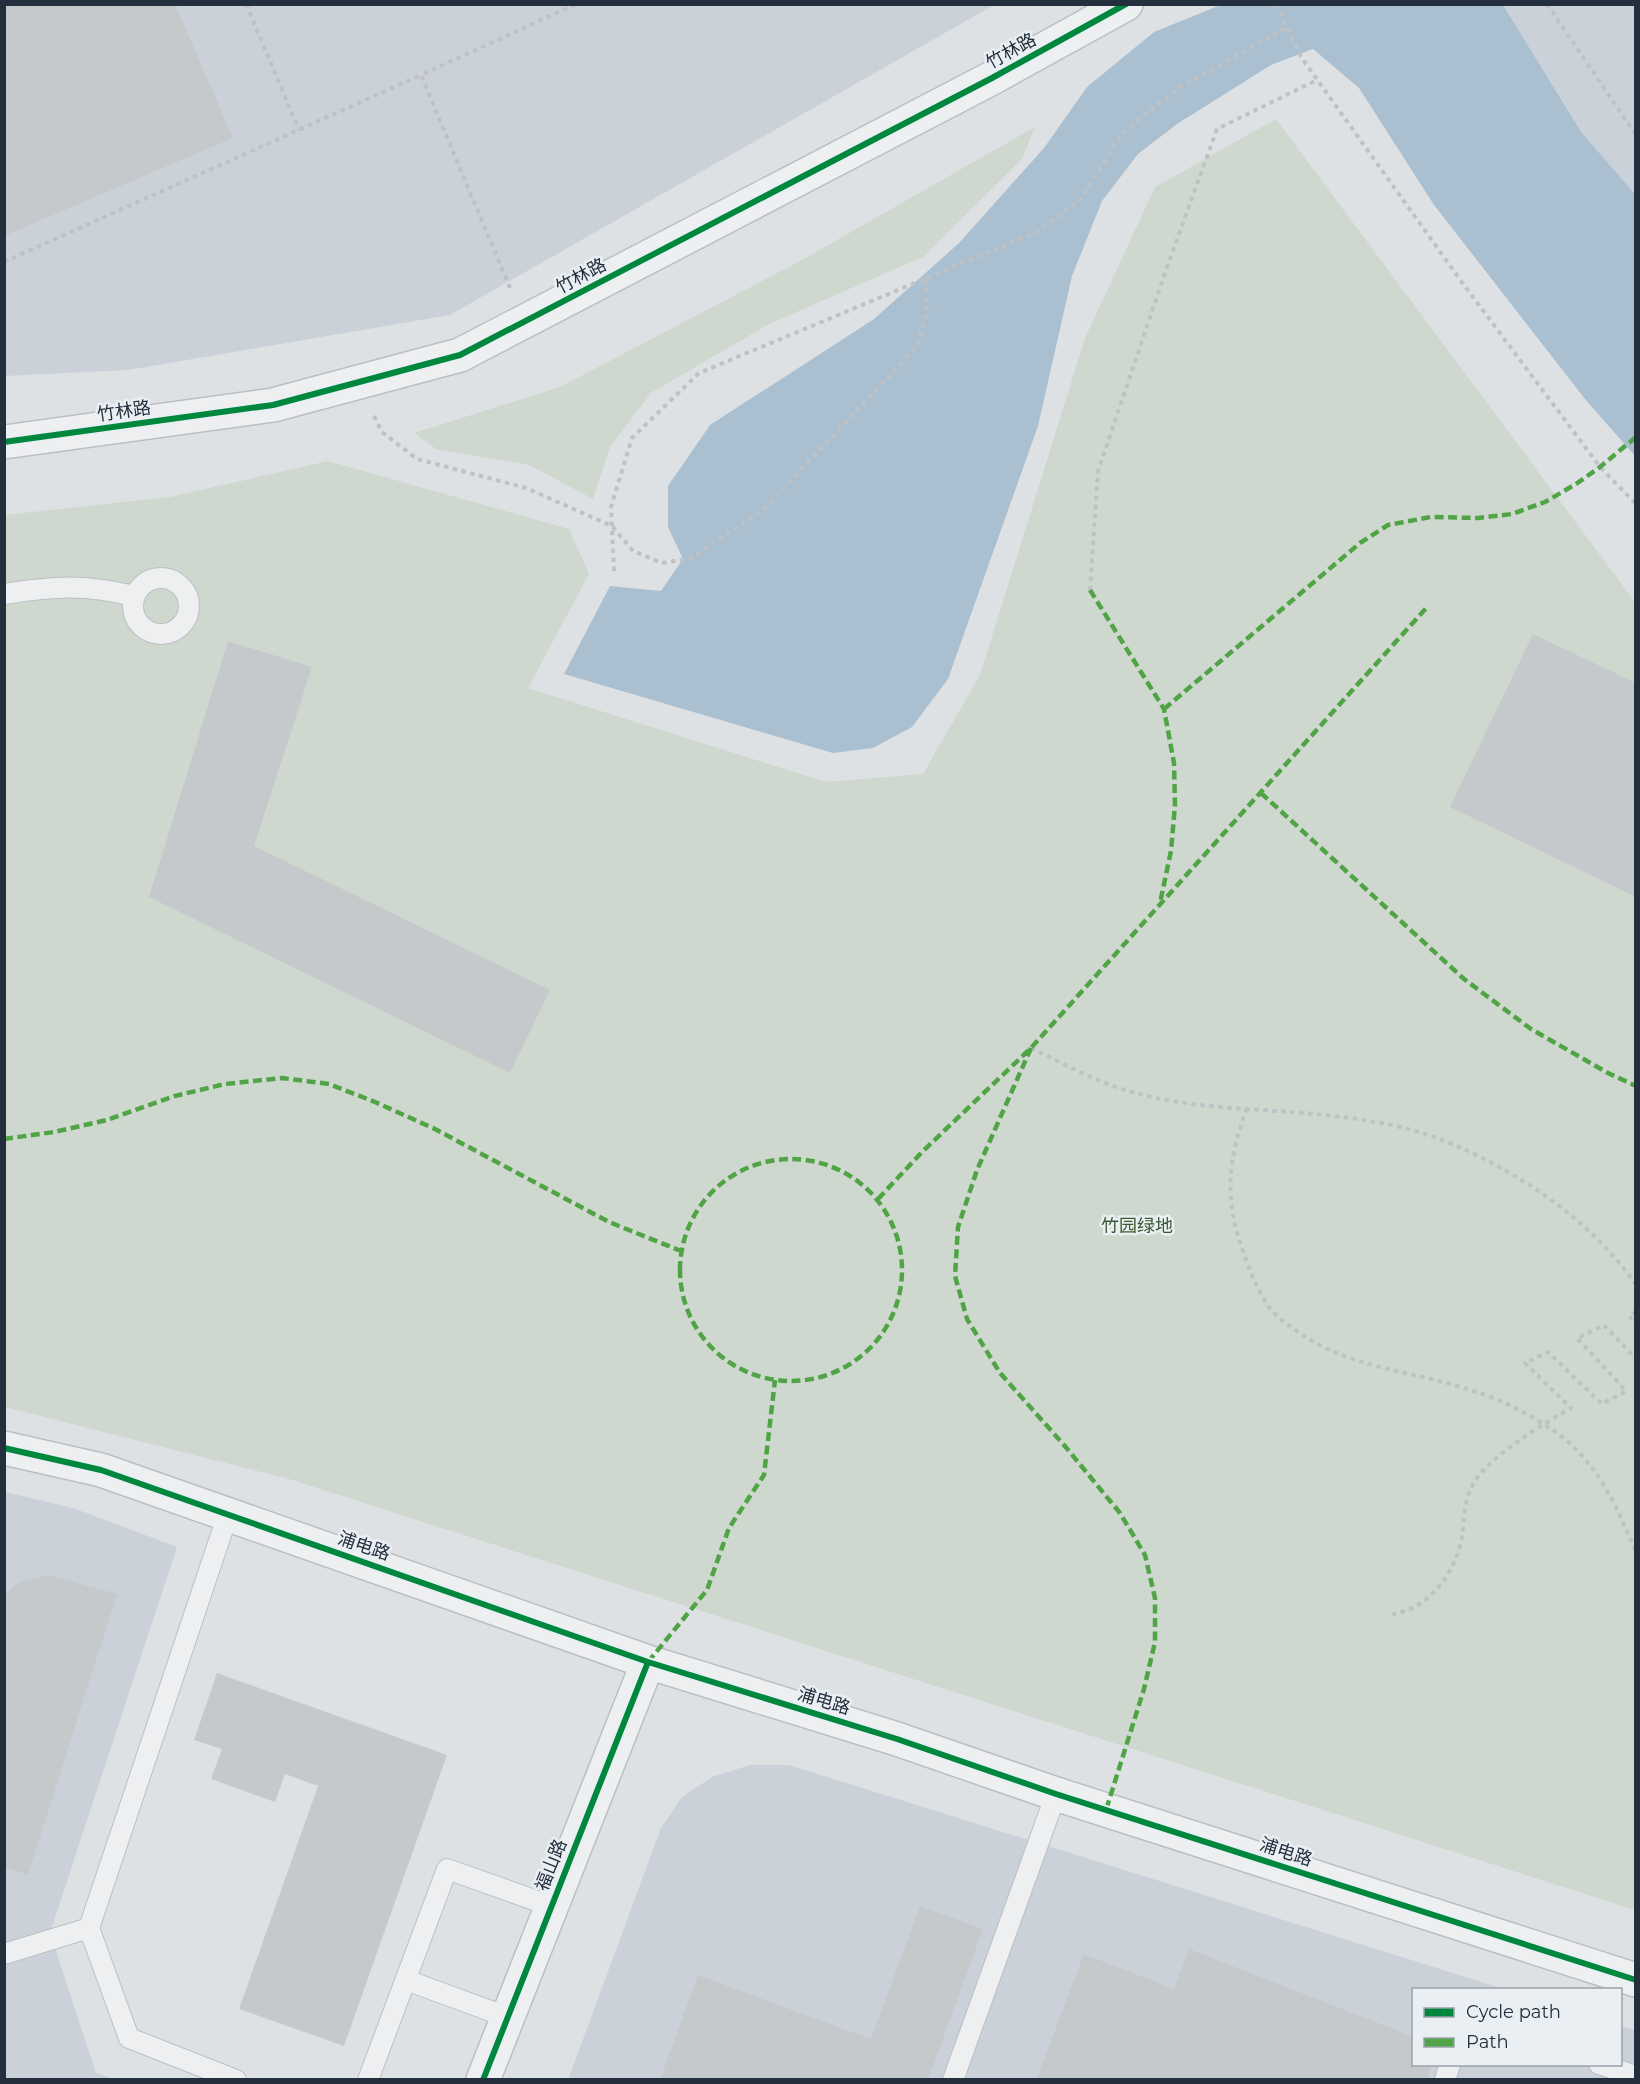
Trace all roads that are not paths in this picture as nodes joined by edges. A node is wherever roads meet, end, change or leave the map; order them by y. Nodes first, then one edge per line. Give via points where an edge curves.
1 (1126, 4) edge
2 (4, 442) edge
3 (4, 594) edge
4 (134, 596) dead end
5 (4, 1448) edge
6 (228, 1514) junction
7 (648, 1662) junction
8 (1056, 1794) junction
9 (551, 1906) junction
10 (89, 1928) junction
11 (4, 1954) edge
12 (406, 1980) junction
13 (1635, 1980) edge
14 (507, 2017) junction
15 (1605, 2066) edge
16 (1635, 2076) edge
17 (236, 2079) edge
18 (368, 2079) edge
19 (483, 2079) edge
20 (953, 2079) edge

1 - 2 street, 竹林路 via 460,355 273,405
3 - 4 lane via 74,586
5 - 6 street, 浦电路 via 101,1470
6 - 7 street, 浦电路
6 - 10 lane
7 - 8 street, 浦电路 via 897,1739
7 - 9 street, 福山路
8 - 13 street, 浦电路
8 - 20 lane
9 - 12 lane via 447,1869
9 - 14 street, 福山路
10 - 11 lane
10 - 17 lane via 129,2038
12 - 14 lane
12 - 18 lane
14 - 19 street, 福山路
15 - 16 lane

